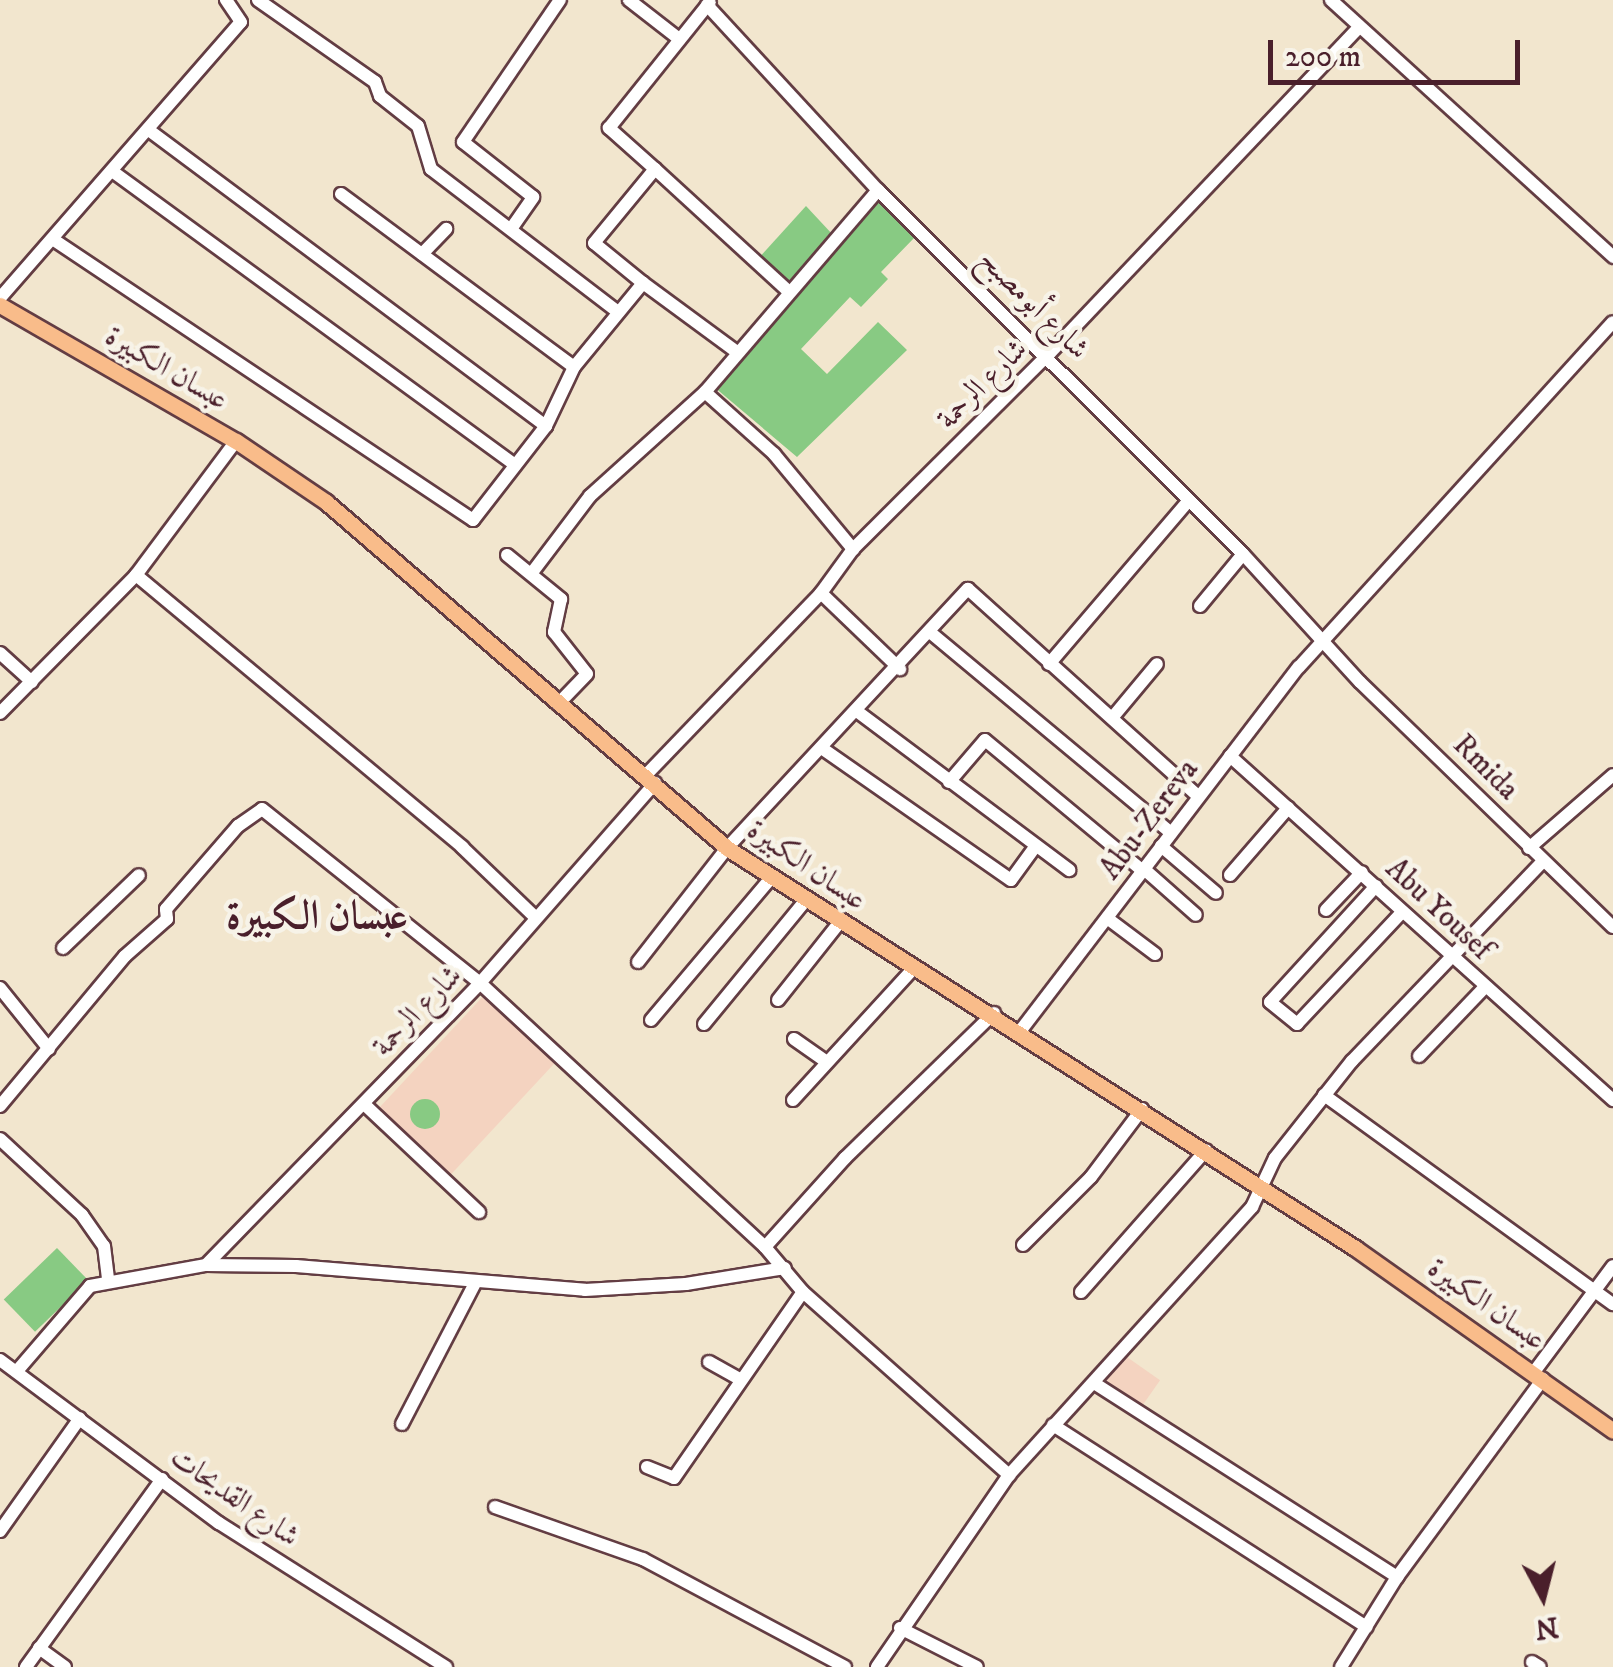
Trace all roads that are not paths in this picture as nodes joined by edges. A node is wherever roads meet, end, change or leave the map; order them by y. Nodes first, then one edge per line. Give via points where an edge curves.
1 (226, 0) edge
2 (258, 0) edge
3 (560, 0) edge
4 (629, 0) edge
5 (1330, 0) edge
6 (710, 3) edge
7 (243, 17) junction
8 (1358, 29) junction
9 (678, 38) junction
10 (150, 131) junction
11 (655, 169) junction
12 (112, 171) junction
13 (878, 190) junction
14 (340, 194) dead end
15 (446, 229) dead end
16 (511, 229) junction
17 (54, 240) junction
18 (422, 254) junction
19 (1613, 257) edge
20 (642, 283) junction
21 (788, 290) junction
22 (0, 301) edge
23 (618, 312) junction
24 (1613, 322) edge
25 (737, 352) junction
26 (1049, 354) junction
27 (574, 368) junction
28 (704, 392) junction
29 (546, 426) junction
30 (236, 440) junction
31 (514, 465) junction
32 (1188, 501) junction
33 (853, 549) junction
34 (1243, 554) junction
35 (508, 555) dead end
36 (532, 574) junction
37 (136, 576) junction
38 (821, 593) junction
39 (1200, 606) dead end
40 (931, 633) junction
41 (1322, 642) junction
42 (0, 653) edge
43 (1049, 664) junction
44 (1157, 664) dead end
45 (900, 669) junction
46 (32, 682) junction
47 (558, 704) junction
48 (858, 712) junction
49 (0, 713) edge
50 (1112, 718) junction
51 (824, 749) junction
52 (1230, 756) junction
53 (1613, 775) edge
54 (650, 780) junction
55 (949, 782) junction
56 (1198, 796) junction
57 (1288, 808) junction
58 (1171, 833) junction
59 (1161, 846) junction
60 (727, 848) junction
61 (1034, 848) junction
62 (1529, 848) junction
63 (1542, 862) junction
64 (1069, 870) dead end
65 (1143, 870) junction
66 (1362, 872) junction
67 (139, 875) dead end
68 (1230, 875) dead end
69 (771, 878) junction
70 (1376, 886) junction
71 (1216, 893) dead end
72 (805, 901) junction
73 (1326, 910) dead end
74 (1402, 912) junction
75 (1196, 915) dead end
76 (534, 916) junction
77 (1106, 918) junction
78 (839, 923) junction
79 (1613, 927) edge
80 (63, 948) dead end
81 (1156, 954) dead end
82 (1449, 958) junction
83 (638, 962) dead end
84 (914, 968) junction
85 (480, 984) junction
86 (1485, 987) junction
87 (0, 988) edge
88 (778, 1000) dead end
89 (994, 1013) junction
90 (650, 1020) dead end
91 (704, 1024) dead end
92 (1021, 1030) junction
93 (794, 1039) dead end
94 (49, 1050) junction
95 (1419, 1056) dead end
96 (824, 1060) junction
97 (1324, 1095) junction
98 (793, 1100) dead end
99 (1613, 1100) edge
100 (364, 1104) junction
101 (0, 1106) edge
102 (1142, 1109) junction
103 (0, 1139) edge
104 (1206, 1150) junction
105 (1262, 1187) junction
106 (479, 1212) dead end
107 (1023, 1245) dead end
108 (765, 1247) junction
109 (206, 1265) junction
110 (1613, 1266) edge
111 (785, 1268) junction
112 (108, 1278) junction
113 (475, 1283) junction
114 (1596, 1290) junction
115 (803, 1292) junction
116 (1081, 1292) dead end
117 (1613, 1304) edge
118 (0, 1360) edge
119 (709, 1362) dead end
120 (17, 1371) junction
121 (1539, 1376) junction
122 (738, 1378) junction
123 (1094, 1383) junction
124 (80, 1418) junction
125 (402, 1424) dead end
126 (1053, 1425) junction
127 (1613, 1431) edge
128 (646, 1467) dead end
129 (1009, 1475) junction
130 (162, 1479) junction
131 (495, 1507) dead end
132 (0, 1531) edge
133 (1397, 1578) junction
134 (1366, 1627) junction
135 (900, 1628) junction
136 (39, 1648) junction
137 (26, 1667) edge
138 (65, 1667) edge
139 (446, 1667) edge
140 (845, 1667) edge
141 (876, 1667) edge
142 (977, 1667) edge
143 (1341, 1667) edge

1 - 7 street
2 - 7 street
2 - 16 street via 374,82 380,96 418,126 431,169
3 - 16 street via 464,142 533,197
4 - 9 street
5 - 8 street
6 - 9 street
6 - 13 street, شارع أبومصبح
7 - 10 street
8 - 19 street
8 - 26 street, شارع الرحمة
9 - 11 street via 609,128
10 - 12 street
10 - 29 street
11 - 20 street via 594,243
11 - 21 street
12 - 17 street
12 - 31 street
13 - 21 street
13 - 26 street, شارع أبومصبح
14 - 18 street
15 - 18 street
16 - 23 street
17 - 22 street
17 - 31 street via 473,520
18 - 27 street
20 - 23 street
20 - 25 street
21 - 25 street
22 - 30 main road, عبسان الكبيرة
23 - 27 street
24 - 41 street, Abu-Zereva
25 - 28 street
26 - 32 street, شارع أبومصبح
26 - 33 street, شارع الرحمة
27 - 29 street
28 - 33 street via 774,454
28 - 36 street via 590,496
29 - 31 street
30 - 37 street
30 - 47 main road, عبسان الكبيرة via 326,502
32 - 34 street, شارع أبومصبح
32 - 43 street
33 - 38 street, شارع الرحمة
34 - 39 street
34 - 41 street, شارع أبومصبح
35 - 36 street
36 - 47 street via 561,599 554,632 587,674
37 - 46 street
37 - 76 street via 462,847
38 - 45 street
38 - 54 street, شارع الرحمة
40 - 43 street via 968,590
40 - 45 street
40 - 58 street
41 - 52 street, Abu-Zereva
41 - 62 street, Rmida
42 - 46 street
43 - 50 street
44 - 50 street
45 - 48 street
46 - 49 street
47 - 54 main road, عبسان الكبيرة
48 - 51 street
48 - 55 street
50 - 56 street
51 - 60 street
51 - 61 street via 1012,880
52 - 56 street, Abu-Zereva
52 - 57 street, Abu Yousef
53 - 62 street
54 - 60 main road, عبسان الكبيرة
54 - 76 street, شارع الرحمة
55 - 61 street
55 - 65 street via 985,740
56 - 58 street, Abu-Zereva
57 - 66 street, Abu Yousef
57 - 68 street
58 - 59 street, Abu-Zereva
59 - 65 street, Abu-Zereva
59 - 71 street
60 - 69 main road, عبسان الكبيرة
60 - 83 street
61 - 64 street
62 - 63 street, Rmida
63 - 79 street, Rmida
63 - 82 street
65 - 75 street
65 - 77 street, Abu-Zereva
66 - 70 street, Abu Yousef
66 - 73 street
67 - 80 street
69 - 72 main road, عبسان الكبيرة
69 - 90 street
70 - 74 street, Abu Yousef
70 - 74 street via 1270,1002 1297,1024
72 - 78 main road, عبسان الكبيرة
72 - 91 street
74 - 82 street, Abu Yousef
76 - 85 street, شارع الرحمة
77 - 81 street
77 - 92 street, Abu-Zereva
78 - 84 main road, عبسان الكبيرة
78 - 88 street
82 - 86 street, Abu Yousef
82 - 97 street
84 - 89 main road, عبسان الكبيرة
84 - 96 street
85 - 94 street via 262,808 238,826 166,909 168,919 125,956
85 - 100 street, شارع الرحمة
85 - 108 street
86 - 95 street
86 - 99 street, Abu Yousef
87 - 94 street
89 - 92 main road, عبسان الكبيرة
89 - 108 street
92 - 102 main road, عبسان الكبيرة
93 - 96 street
94 - 101 street
96 - 98 street
97 - 105 street via 1275,1158
97 - 114 street
100 - 106 street
100 - 109 street, شارع الرحمة
102 - 104 main road, عبسان الكبيرة
102 - 107 street via 1092,1177
103 - 112 street via 82,1215 104,1246
104 - 105 main road, عبسان الكبيرة
104 - 116 street
105 - 121 main road, عبسان الكبيرة
105 - 123 street via 1252,1207
108 - 111 street
109 - 112 street
109 - 113 street via 296,1266
110 - 114 street
111 - 113 street via 640,1288
111 - 115 street
112 - 120 street via 90,1286
113 - 125 street
114 - 117 street
114 - 121 street
115 - 122 street
115 - 129 street
118 - 120 street, شارع القديحات
119 - 122 street
120 - 124 street, شارع القديحات
121 - 127 main road, عبسان الكبيرة
121 - 133 street
122 - 128 street via 674,1478
123 - 126 street
123 - 133 street
124 - 130 street, شارع القديحات
124 - 132 street
126 - 129 street
126 - 134 street
129 - 135 street
130 - 136 street
130 - 139 street, شارع القديحات
131 - 140 street via 643,1559
133 - 134 street
134 - 143 street
135 - 141 street
135 - 142 street
136 - 137 street
136 - 138 street

